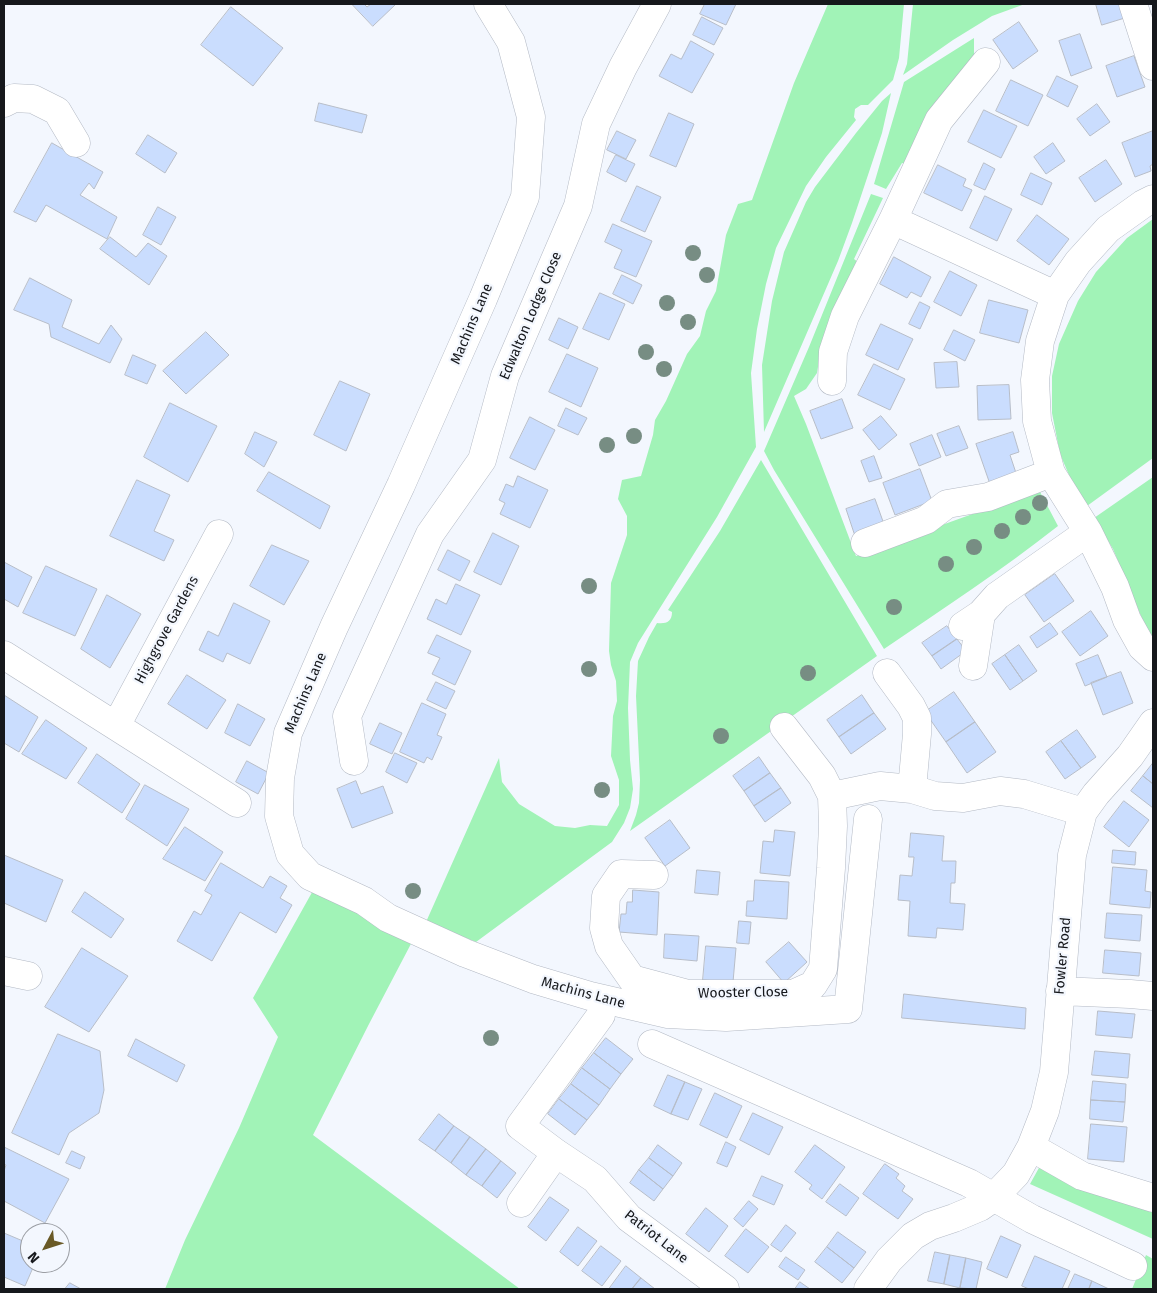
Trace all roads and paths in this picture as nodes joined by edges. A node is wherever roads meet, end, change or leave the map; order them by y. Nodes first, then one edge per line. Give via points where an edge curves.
1 (488, 4) edge
2 (1133, 4) edge
3 (651, 6) edge
4 (986, 62) dead end
5 (1153, 66) edge
6 (4, 103) edge
7 (76, 143) dead end
8 (1153, 199) edge
9 (893, 220) junction
10 (1055, 295) junction
11 (832, 381) dead end
12 (1051, 473) junction
13 (1088, 532) junction
14 (219, 534) dead end
15 (865, 544) dead end
16 (4, 656) edge
17 (1153, 657) edge
18 (973, 666) dead end
19 (886, 673) dead end
20 (1153, 723) edge
21 (116, 726) junction
22 (784, 727) dead end
23 (354, 762) dead end
24 (912, 789) junction
25 (832, 796) junction
26 (237, 803) dead end
27 (1082, 812) junction
28 (868, 819) dead end
29 (654, 875) dead end
30 (1060, 991) junction
31 (1153, 996) edge
32 (601, 1016) dead end
33 (652, 1044) dead end
34 (1031, 1147) junction
35 (556, 1153) junction
36 (993, 1198) junction
37 (1153, 1198) edge
38 (520, 1203) dead end
39 (1133, 1266) dead end
40 (725, 1289) edge
41 (868, 1289) edge

1 - 28 street, Machins Lane via 511,42 531,117 525,197 401,485 288,733 280,778 279,816 290,854 310,876 364,901 388,918 533,979 668,1014 726,1017 848,1009
2 - 5 street
3 - 23 street, Edwalton Lodge Close via 596,124 578,206 505,376 482,460 430,534 347,716
4 - 9 street via 939,120
6 - 7 street via 14,98 33,99 57,111
8 - 10 street via 1108,229 1078,262
9 - 10 street
9 - 11 street via 845,316 833,352
10 - 12 street via 1040,341 1035,380 1037,421
12 - 13 street
12 - 15 street via 988,498 947,504 926,520
13 - 17 street via 1127,620 1142,646
13 - 18 street via 997,596 972,620
14 - 21 street, Highgrove Gardens
16 - 21 street
19 - 24 street via 917,718
20 - 27 street, Fowler Road via 1130,756
21 - 26 street
22 - 25 street, Wooster Close via 822,776
24 - 25 street via 880,786
24 - 27 street via 935,796 962,798 1000,792 1024,794
25 - 29 street, Wooster Close via 831,868 823,969 813,985 793,994 688,994 632,979 609,946 604,928 606,896 621,874
27 - 30 street, Fowler Road via 1072,855
30 - 31 street
30 - 34 street, Fowler Road via 1054,1072 1045,1111
32 - 35 street, Patriot Lane via 520,1126
33 - 36 street via 969,1183
34 - 36 street, Fowler Road via 1016,1174
34 - 37 street via 1082,1176
35 - 38 street
35 - 40 street, Patriot Lane via 595,1179 629,1218
36 - 39 street via 1032,1220
36 - 41 street, Fowler Road via 980,1207 913,1236 889,1260

